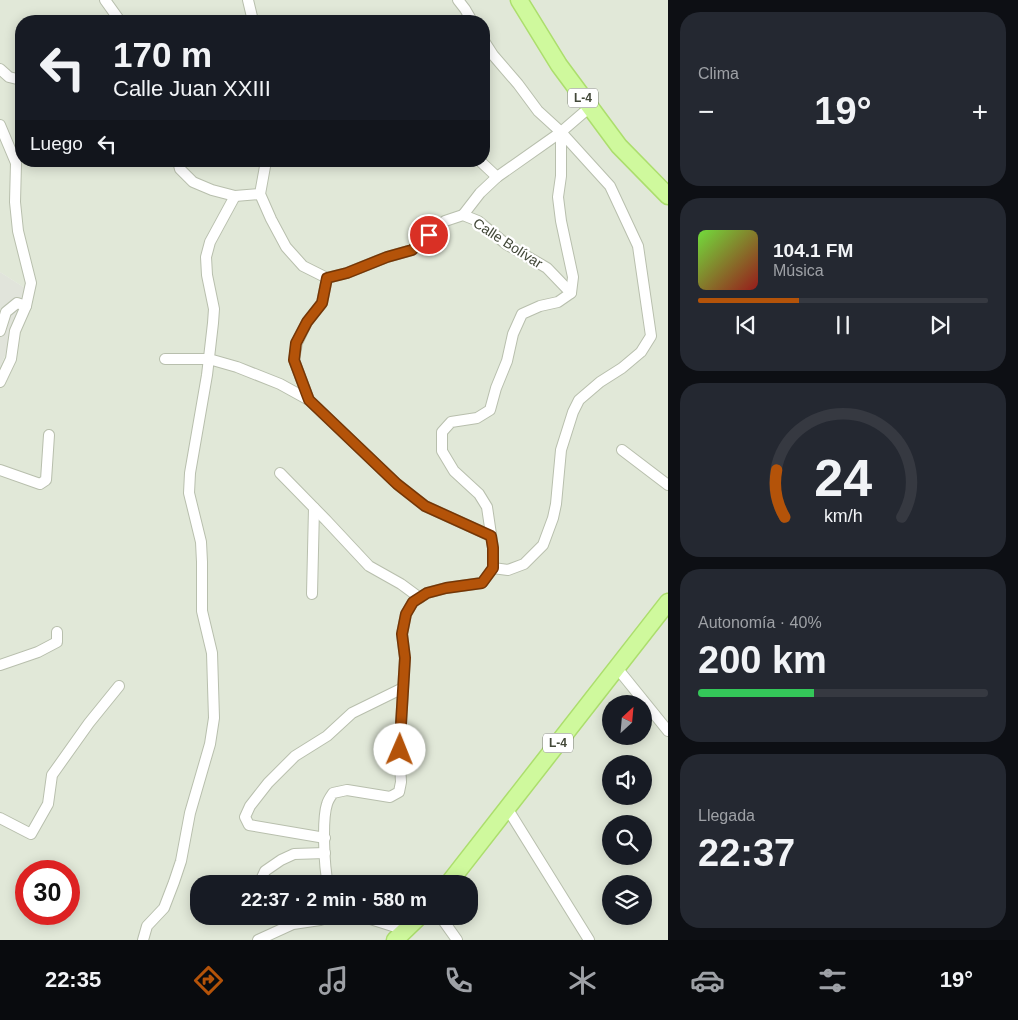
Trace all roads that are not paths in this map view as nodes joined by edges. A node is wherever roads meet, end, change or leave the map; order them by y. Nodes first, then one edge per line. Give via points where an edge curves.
1 (105, 0) edge
2 (248, 0) edge
3 (458, 0) edge
4 (519, 0) edge
5 (116, 15) edge
6 (252, 15) edge
7 (468, 15) edge
8 (490, 50) edge
9 (0, 69) edge
10 (15, 78) edge
11 (590, 106) junction
12 (0, 125) edge
13 (561, 132) junction
14 (15, 161) edge
15 (16, 167) edge
16 (180, 167) edge
17 (265, 167) edge
18 (486, 167) edge
19 (497, 177) junction
20 (260, 194) junction
21 (235, 196) junction
22 (668, 196) edge
23 (463, 215) junction
24 (327, 278) junction
25 (571, 293) junction
26 (26, 306) junction
27 (0, 331) edge
28 (165, 359) dead end
29 (209, 359) junction
30 (0, 382) edge
31 (309, 400) junction
32 (49, 435) dead end
33 (622, 450) dead end
34 (0, 470) edge
35 (280, 473) dead end
36 (668, 485) edge
37 (314, 508) junction
38 (491, 536) junction
39 (493, 568) junction
40 (312, 594) dead end
41 (420, 598) junction
42 (668, 602) edge
43 (57, 632) dead end
44 (0, 665) edge
45 (617, 668) junction
46 (118, 686) dead end
47 (403, 688) junction
48 (668, 731) edge
49 (507, 808) junction
50 (0, 818) edge
51 (325, 838) junction
52 (325, 853) junction
53 (264, 875) edge
54 (326, 875) edge
55 (455, 875) edge
56 (291, 925) edge
57 (379, 925) edge
58 (411, 925) edge
59 (446, 925) edge
60 (400, 935) edge
61 (143, 940) edge
62 (258, 940) edge
63 (457, 940) edge
64 (589, 940) edge

1 - 5 street
2 - 6 street
3 - 7 street
4 - 11 main road, L-4 via 559,65
8 - 13 street via 538,111
9 - 10 street
11 - 13 street
11 - 22 main road, L-4 via 619,146
12 - 14 street
13 - 19 street
13 - 25 street via 558,197 573,277
13 - 39 street via 610,186 638,246 651,336 641,352 579,400 572,412 561,450 554,518 542,545 524,564 508,570
15 - 26 street via 18,231 31,283
16 - 21 street via 193,182
17 - 20 street
18 - 19 street
19 - 23 street
20 - 21 street
20 - 24 street via 286,247 303,266
21 - 29 street via 210,242 206,257 214,309
23 - 24 street, Calle Bolívar via 445,221 412,250
23 - 25 street, Calle Bolívar via 478,221 506,244 547,268
24 - 31 street via 322,303 296,343 294,360
25 - 38 street via 558,302 522,314 490,410 477,418 451,422 442,432 442,451 454,471 479,494 487,507
26 - 27 street via 17,303 6,312
26 - 30 street via 15,331 11,359
28 - 29 street
29 - 31 street via 280,384
29 - 61 street via 189,493 200,542 202,611 212,653 214,718 174,882 164,908 147,926
31 - 38 street via 397,484 425,506
32 - 34 street via 46,480 40,484
33 - 36 street
35 - 37 street
37 - 40 street
37 - 41 street via 369,566
38 - 39 street
39 - 41 street via 482,583 446,588
41 - 47 street via 413,602 406,614 402,634 405,658
42 - 45 main road, L-4
43 - 44 street via 57,642
45 - 48 street
45 - 49 main road, L-4
46 - 50 street via 52,775 48,804 31,834
47 - 51 street via 399,792 390,797 347,790 333,793 327,804
47 - 51 street via 352,713 327,736 295,756 268,783 245,818 250,825
49 - 55 main road, L-4
49 - 64 street
51 - 52 street
52 - 53 street via 294,854 281,860
52 - 54 street
56 - 62 street
57 - 60 street
58 - 60 main road
59 - 63 street

